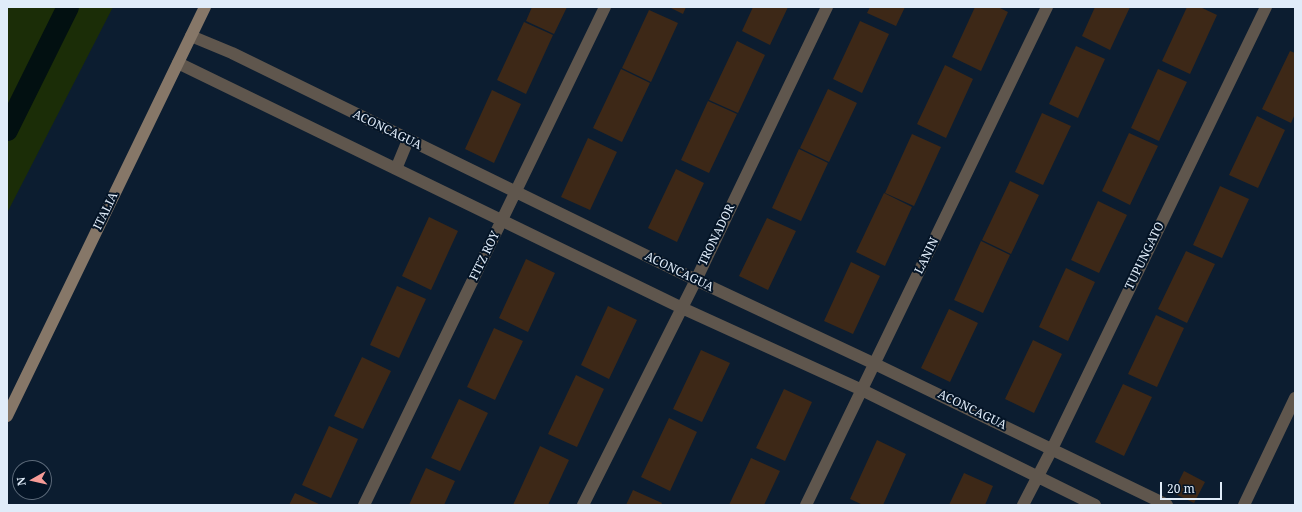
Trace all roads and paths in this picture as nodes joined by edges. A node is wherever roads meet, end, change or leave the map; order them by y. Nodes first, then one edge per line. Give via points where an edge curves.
1 (205, 7) edge
2 (605, 7) edge
3 (828, 7) edge
4 (1047, 7) edge
5 (1266, 7) edge
6 (191, 36) junction
7 (178, 63) junction
8 (408, 140) junction
9 (396, 169) junction
10 (515, 192) junction
11 (502, 220) junction
12 (696, 280) junction
13 (682, 308) junction
14 (876, 364) junction
15 (862, 390) junction
16 (1295, 398) edge
17 (7, 416) edge
18 (1052, 448) junction
19 (1037, 476) junction
20 (364, 505) edge
21 (583, 505) edge
22 (806, 505) edge
23 (1023, 505) edge
24 (1095, 505) edge
25 (1167, 505) edge
26 (1244, 505) edge

1 - 6 street, ITALIA
2 - 10 street, FITZ ROY
3 - 12 street, TRONADOR
4 - 14 street, LANIN
5 - 18 street, TUPUNGATO
6 - 7 street, ITALIA
6 - 8 street, ACONCAGUA via 232,53
7 - 9 street
7 - 17 street, ITALIA
8 - 9 street
8 - 10 street, ACONCAGUA
9 - 11 street
10 - 11 street, FITZ ROY
10 - 12 street, ACONCAGUA
11 - 13 street
11 - 20 street, FITZ ROY
12 - 13 street, TRONADOR
12 - 14 street, ACONCAGUA
13 - 15 street
13 - 21 street, TRONADOR
14 - 15 street, LANIN
14 - 18 street, ACONCAGUA
15 - 19 street
15 - 22 street, LANIN
16 - 26 street
18 - 19 street, TUPUNGATO
18 - 25 street, ACONCAGUA
19 - 23 street, TUPUNGATO
19 - 24 street

